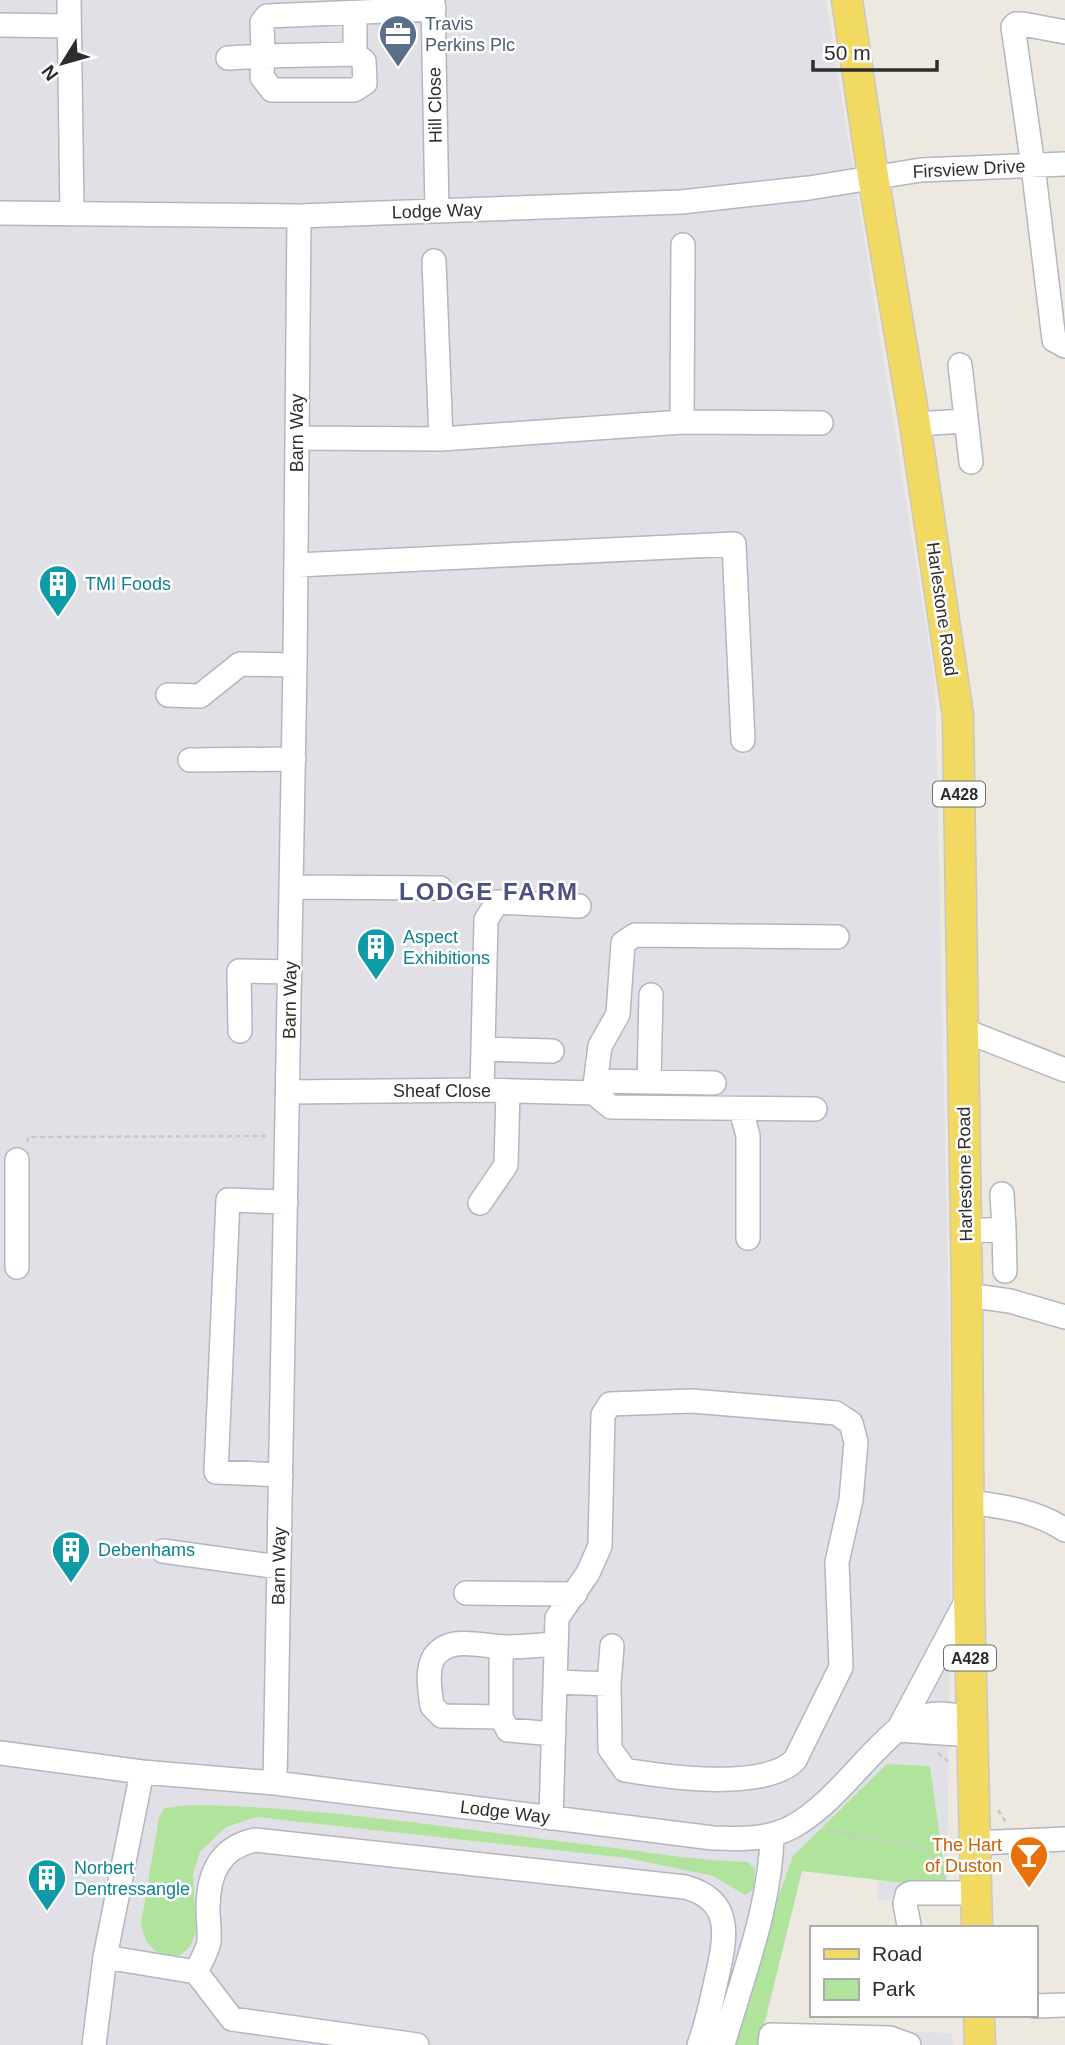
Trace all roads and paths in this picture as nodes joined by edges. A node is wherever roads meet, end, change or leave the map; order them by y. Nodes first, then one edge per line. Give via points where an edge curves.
1 (69, 0) edge
2 (847, 0) edge
3 (433, 5) edge
4 (355, 13) junction
5 (0, 25) edge
6 (69, 26) junction
7 (1065, 32) edge
8 (355, 54) junction
9 (263, 56) junction
10 (228, 58) dead end
11 (1065, 164) edge
12 (1032, 166) junction
13 (873, 176) junction
14 (437, 211) junction
15 (0, 213) edge
16 (72, 213) junction
17 (299, 216) junction
18 (683, 244) dead end
19 (434, 261) dead end
20 (1065, 346) edge
21 (960, 365) dead end
22 (965, 421) junction
23 (682, 422) junction
24 (821, 423) dead end
25 (915, 424) junction
26 (297, 439) junction
27 (441, 439) junction
28 (971, 462) dead end
29 (297, 565) junction
30 (295, 666) junction
31 (168, 695) dead end
32 (743, 740) dead end
33 (294, 759) junction
34 (190, 760) dead end
35 (292, 887) junction
36 (440, 888) dead end
37 (579, 906) dead end
38 (837, 937) dead end
39 (290, 972) junction
40 (651, 995) dead end
41 (962, 1030) junction
42 (240, 1031) dead end
43 (484, 1049) junction
44 (552, 1051) dead end
45 (1065, 1070) edge
46 (649, 1082) junction
47 (714, 1083) dead end
48 (595, 1087) junction
49 (482, 1090) junction
50 (508, 1091) junction
51 (289, 1092) junction
52 (741, 1109) junction
53 (815, 1109) dead end
54 (288, 1136) junction
55 (14, 1160) edge
56 (1002, 1194) dead end
57 (286, 1202) junction
58 (480, 1203) dead end
59 (1004, 1229) junction
60 (966, 1231) junction
61 (748, 1238) dead end
62 (17, 1267) dead end
63 (1005, 1271) dead end
64 (967, 1295) junction
65 (1065, 1317) edge
66 (281, 1475) junction
67 (969, 1502) junction
68 (1065, 1530) edge
69 (163, 1550) dead end
70 (279, 1567) junction
71 (466, 1593) dead end
72 (575, 1594) junction
73 (969, 1596) junction
74 (556, 1644) junction
75 (612, 1646) dead end
76 (505, 1647) junction
77 (556, 1682) junction
78 (609, 1684) junction
79 (501, 1717) junction
80 (972, 1728) junction
81 (898, 1730) junction
82 (554, 1734) junction
83 (0, 1753) edge
84 (142, 1772) junction
85 (275, 1783) junction
86 (551, 1818) junction
87 (820, 1828) dead end
88 (772, 1835) junction
89 (1065, 1839) edge
90 (976, 1843) junction
91 (951, 1876) dead end
92 (977, 1893) junction
93 (909, 1925) dead end
94 (977, 1926) edge
95 (105, 1957) junction
96 (196, 1972) junction
97 (1065, 2005) edge
98 (1037, 2006) edge
99 (979, 2017) edge
100 (94, 2045) edge
101 (417, 2045) edge
102 (699, 2045) edge
103 (723, 2045) edge
104 (770, 2045) edge
105 (909, 2045) edge
106 (980, 2045) edge

1 - 6 street
2 - 13 main road, Harlestone Road / A428
3 - 4 street
3 - 14 street, Hill Close
4 - 8 street
4 - 9 street via 267,16 262,22
5 - 6 street
6 - 16 street
7 - 12 street via 1023,24 1013,27
8 - 9 street
8 - 9 street via 364,61 365,83 354,90 272,90 262,77
9 - 10 street
11 - 12 street, Firsview Drive
12 - 13 street, Firsview Drive
12 - 20 street via 1054,340
13 - 14 street, Lodge Way via 681,202
13 - 25 main road, Harlestone Road / A428
14 - 17 street, Lodge Way
15 - 16 street, Lodge Way
16 - 17 street, Lodge Way
17 - 26 street, Barn Way
18 - 23 street
19 - 27 street
21 - 22 street
22 - 25 street
22 - 28 street
23 - 24 street
23 - 27 street
25 - 41 main road, Harlestone Road / A428 via 958,715
26 - 27 street
26 - 29 street, Barn Way
29 - 30 street, Barn Way
29 - 32 street via 734,544
30 - 31 street via 240,664 200,696
30 - 33 street, Barn Way
33 - 34 street
33 - 35 street, Barn Way
35 - 36 street
35 - 39 street, Barn Way
37 - 43 street via 498,902 486,920
38 - 48 street via 635,935 623,943 618,1014 600,1046
39 - 42 street via 239,971
39 - 51 street, Barn Way
40 - 46 street
41 - 45 street
41 - 60 main road, Harlestone Road / A428
43 - 44 street
43 - 49 street
46 - 47 street, Sheaf Close
46 - 48 street, Sheaf Close
48 - 50 street, Sheaf Close
48 - 52 street via 611,1107
49 - 50 street, Sheaf Close
49 - 51 street, Sheaf Close
50 - 58 street via 506,1165
51 - 54 street, Barn Way
52 - 53 street
52 - 61 street via 748,1136
54 - 55 path via 28,1137
54 - 57 street, Barn Way
55 - 62 street
56 - 59 street
57 - 66 street, Barn Way
57 - 66 street via 228,1200 216,1472
59 - 60 street
59 - 63 street
60 - 64 main road, Harlestone Road / A428
64 - 65 street via 1010,1301
64 - 67 main road, Harlestone Road / A428
66 - 70 street, Barn Way
67 - 68 street via 1049,1519
67 - 73 main road, Harlestone Road / A428
69 - 70 street
70 - 85 street, Barn Way
71 - 72 street
72 - 74 street via 557,1619
72 - 78 street via 600,1546 603,1415 610,1404 692,1401 836,1413 851,1423 856,1442 851,1500 837,1562 841,1668 786,1770 738,1778 687,1779 625,1770 610,1749
73 - 80 main road, Harlestone Road / A428
73 - 81 street
74 - 76 street
74 - 77 street
75 - 78 street
76 - 79 street
76 - 79 street via 467,1643 444,1647 432,1659 429,1675 432,1706 442,1716
77 - 78 street
77 - 82 street
79 - 82 street via 508,1730
80 - 81 street via 960,1715 937,1715 918,1718
80 - 90 main road, Harlestone Road / A428
81 - 88 street, Lodge Way via 808,1816
82 - 86 street
83 - 84 street, Lodge Way
84 - 85 street, Lodge Way
84 - 95 street
85 - 86 street, Lodge Way
86 - 88 street, Lodge Way via 713,1838
87 - 91 path via 923,1849
88 - 103 street via 772,1866
89 - 90 street
90 - 92 main road, Harlestone Road / A428
92 - 93 street via 906,1895
92 - 94 main road, Harlestone Road / A428
95 - 96 street
95 - 100 street
96 - 101 street via 232,2019
96 - 102 street via 209,1945 208,1891 213,1873 230,1851 256,1840 685,1887 716,1903 725,1940
97 - 98 street
99 - 106 main road
104 - 105 street via 771,2035 890,2038

